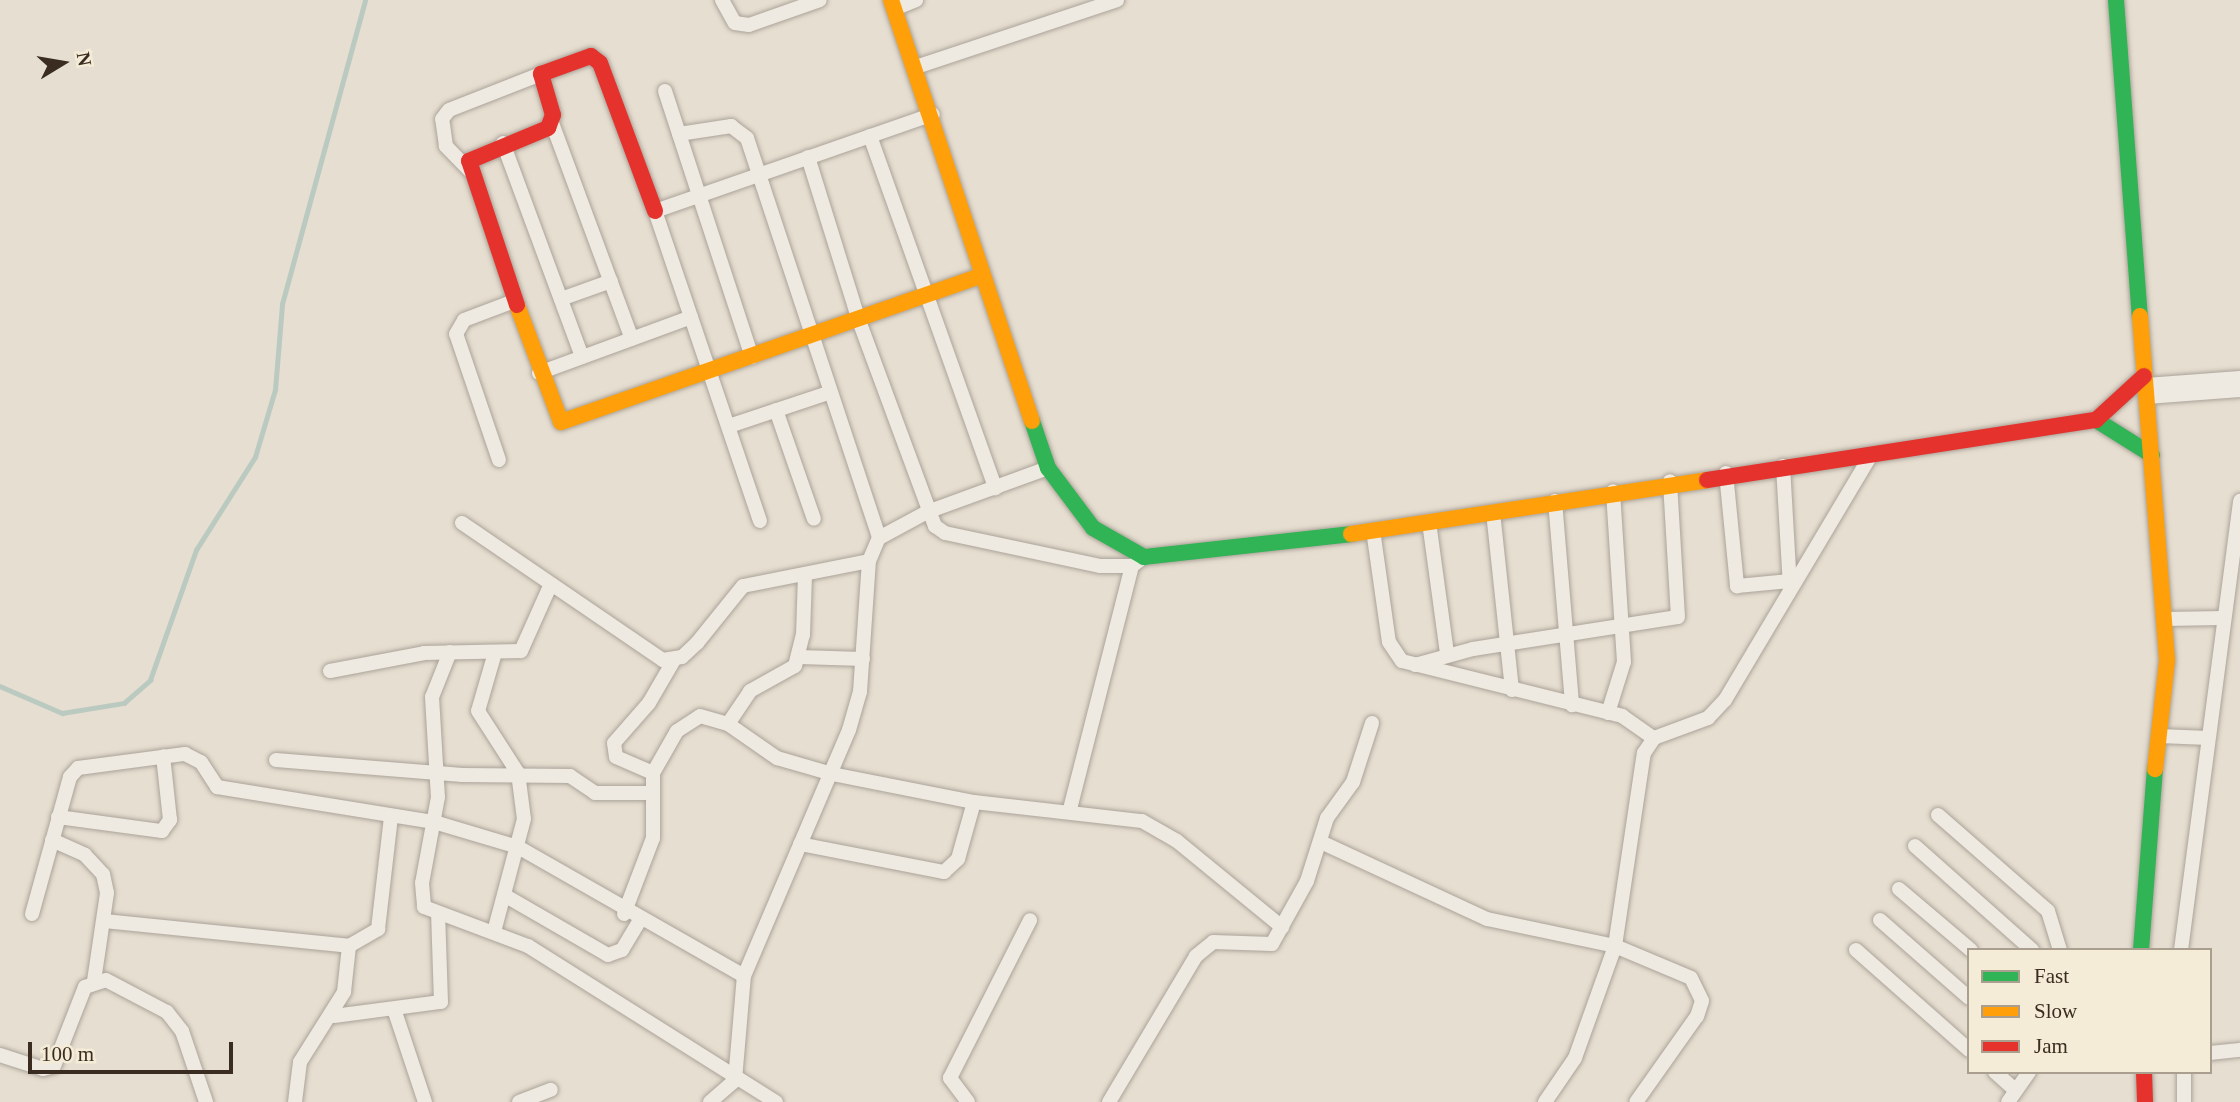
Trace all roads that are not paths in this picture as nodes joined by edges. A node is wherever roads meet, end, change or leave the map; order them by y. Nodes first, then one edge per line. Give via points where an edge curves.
1 (722, 0) edge
2 (820, 0) edge
3 (916, 0) edge
4 (1117, 0) edge
5 (2116, 0) edge
6 (892, 4) edge
7 (785, 6) edge
8 (916, 67) junction
9 (541, 74) junction
10 (665, 91) dead end
11 (933, 114) junction
12 (552, 123) junction
13 (679, 134) junction
14 (870, 136) junction
15 (503, 143) junction
16 (808, 157) junction
17 (470, 171) junction
18 (758, 174) junction
19 (699, 195) junction
20 (655, 211) junction
21 (982, 275) junction
22 (611, 281) junction
23 (927, 295) junction
24 (561, 299) junction
25 (514, 301) junction
26 (691, 317) junction
27 (858, 318) junction
28 (810, 335) junction
29 (632, 339) junction
30 (582, 357) junction
31 (752, 357) junction
32 (711, 372) junction
33 (539, 373) junction
34 (2240, 378) edge
35 (2146, 386) junction
36 (2240, 390) edge
37 (828, 393) junction
38 (776, 410) junction
39 (2096, 420) junction
40 (729, 426) junction
41 (1871, 455) junction
42 (2152, 456) junction
43 (499, 460) dead end
44 (1783, 466) junction
45 (1048, 468) junction
46 (1726, 473) junction
47 (1670, 481) junction
48 (995, 488) junction
49 (1613, 491) junction
50 (1555, 500) junction
51 (2240, 501) edge
52 (927, 512) junction
53 (1493, 512) junction
54 (814, 519) dead end
55 (760, 521) dead end
56 (1429, 522) junction
57 (462, 523) dead end
58 (1373, 530) junction
59 (879, 538) junction
60 (869, 561) junction
61 (1138, 561) junction
62 (805, 575) junction
63 (551, 584) junction
64 (1790, 585) junction
65 (2224, 618) junction
66 (2164, 619) junction
67 (1623, 626) junction
68 (1566, 635) junction
69 (1509, 643) junction
70 (450, 652) junction
71 (1447, 654) junction
72 (494, 656) junction
73 (799, 657) junction
74 (863, 659) junction
75 (674, 660) junction
76 (1415, 665) junction
77 (330, 671) dead end
78 (1513, 691) junction
79 (1572, 705) junction
80 (1608, 713) junction
81 (1372, 723) dead end
82 (728, 724) junction
83 (2160, 736) junction
84 (1654, 738) junction
85 (2208, 738) junction
86 (163, 756) junction
87 (276, 760) dead end
88 (518, 773) junction
89 (653, 773) junction
90 (438, 774) junction
91 (832, 774) junction
92 (651, 793) junction
93 (974, 802) junction
94 (1070, 809) junction
95 (1938, 815) dead end
96 (391, 816) junction
97 (58, 817) junction
98 (434, 822) junction
99 (52, 840) junction
100 (1321, 842) junction
101 (800, 844) junction
102 (1915, 846) dead end
103 (518, 847) junction
104 (1899, 888) dead end
105 (504, 895) junction
106 (438, 913) junction
107 (32, 914) dead end
108 (624, 914) junction
109 (1030, 920) dead end
110 (1880, 920) dead end
111 (104, 922) junction
112 (639, 922) junction
113 (1282, 927) junction
114 (495, 928) junction
115 (349, 946) junction
116 (1615, 946) junction
117 (1969, 948) edge
118 (2030, 948) edge
119 (2059, 948) edge
120 (2141, 948) edge
121 (2181, 948) edge
122 (1856, 950) dead end
123 (744, 976) junction
124 (94, 981) junction
125 (1967, 996) edge
126 (395, 1012) junction
127 (334, 1016) junction
128 (1967, 1048) edge
129 (2240, 1051) edge
130 (2212, 1053) edge
131 (0, 1055) edge
132 (1996, 1074) edge
133 (2028, 1074) edge
134 (2144, 1074) edge
135 (2184, 1074) edge
136 (737, 1081) junction
137 (551, 1090) dead end
138 (2011, 1096) edge
139 (206, 1102) edge
140 (295, 1102) edge
141 (425, 1102) edge
142 (519, 1102) edge
143 (710, 1102) edge
144 (727, 1102) edge
145 (776, 1102) edge
146 (968, 1102) edge
147 (1109, 1102) edge
148 (1545, 1102) edge
149 (1636, 1102) edge
150 (2145, 1102) edge
151 (2184, 1102) edge

1 - 7 street via 735,23 749,25
2 - 7 street
3 - 6 street
4 - 8 street
5 - 35 street
6 - 8 street
8 - 11 street
9 - 12 street
9 - 17 street via 449,110 442,119 446,146
9 - 20 street via 584,56 600,63
10 - 13 street
11 - 14 street
11 - 21 street
12 - 15 street
12 - 22 street
13 - 18 street via 720,126 741,130
13 - 19 street
14 - 16 street
14 - 23 street
15 - 17 street via 476,153
15 - 24 street
16 - 18 street
16 - 27 street
17 - 25 street
18 - 19 street
18 - 28 street
19 - 20 street
19 - 31 street
20 - 26 street
21 - 23 street
21 - 45 street
22 - 24 street
22 - 29 street
23 - 27 street
23 - 48 street
24 - 30 street
25 - 33 street
25 - 43 street via 464,320 456,334
26 - 29 street
26 - 32 street
27 - 28 street
27 - 52 street
28 - 31 street
28 - 37 street
29 - 30 street
30 - 33 street
31 - 32 street
32 - 33 street via 571,422 554,415
32 - 40 street
34 - 35 street
35 - 36 street
35 - 39 street
35 - 42 street
37 - 38 street
37 - 59 street
38 - 40 street
38 - 54 street
39 - 41 street
39 - 42 street
40 - 55 street
41 - 44 street
41 - 64 street
42 - 66 street
44 - 46 street
44 - 64 street
45 - 48 street
45 - 61 street via 1093,527
46 - 47 street
46 - 64 street via 1737,586
47 - 49 street
47 - 67 street via 1682,608 1669,621
48 - 52 street
49 - 50 street
49 - 67 street
50 - 53 street
50 - 68 street
51 - 65 street
52 - 59 street
52 - 61 street via 945,533 1100,566
53 - 56 street
53 - 69 street
56 - 58 street
56 - 71 street
57 - 63 street
58 - 61 street
58 - 76 street via 1389,642 1393,654
59 - 60 street
60 - 62 street
60 - 74 street
61 - 94 street
62 - 73 street
62 - 75 street via 734,590 697,643
63 - 72 street via 527,644 521,651
63 - 75 street via 649,652
64 - 84 street via 1725,700 1708,718
65 - 66 street
65 - 85 street
66 - 83 street
67 - 68 street
67 - 80 street via 1622,683
68 - 69 street
68 - 79 street
69 - 71 street
69 - 78 street
70 - 72 street
70 - 77 street
70 - 90 street via 432,697
71 - 76 street
72 - 88 street via 478,711
73 - 74 street
73 - 82 street via 783,677 750,691
74 - 91 street via 860,692
75 - 89 street via 640,717 614,743 616,757
76 - 78 street
78 - 79 street
79 - 80 street
80 - 84 street via 1640,724
81 - 100 street via 1363,758 1327,818
82 - 89 street via 712,716 688,720
82 - 91 street via 777,758
83 - 85 street
83 - 120 street
84 - 116 street via 1644,753
85 - 121 street
86 - 96 street via 194,756 217,787
86 - 97 street via 78,768
86 - 97 street via 170,820 162,831
87 - 90 street
88 - 90 street
88 - 92 street via 570,776 605,795
88 - 103 street via 524,819
89 - 92 street
90 - 98 street
91 - 93 street
91 - 101 street
92 - 108 street via 653,838
93 - 94 street
93 - 101 street via 957,859 944,872
94 - 113 street via 1142,821
95 - 119 street via 2048,911
96 - 98 street
96 - 115 street via 378,929
97 - 99 street
98 - 103 street
98 - 106 street via 421,897
99 - 107 street
99 - 111 street via 97,863 107,893
100 - 113 street
100 - 116 street via 1487,919
101 - 123 street
102 - 118 street
103 - 105 street
103 - 108 street
104 - 117 street
105 - 112 street via 608,954 622,950
105 - 114 street
106 - 114 street
106 - 126 street via 441,1002
108 - 112 street
109 - 146 street via 950,1078
110 - 125 street
111 - 115 street
111 - 124 street
112 - 123 street
113 - 147 street via 1268,948 1236,940 1213,942 1196,956
114 - 136 street via 633,1010
115 - 127 street via 344,992
116 - 148 street via 1575,1058
116 - 149 street via 1690,978 1702,1001
122 - 128 street
123 - 136 street
124 - 131 street via 79,999 54,1066 43,1069
124 - 139 street via 121,984 167,1012 190,1048
126 - 127 street
126 - 141 street
127 - 140 street via 300,1062
129 - 130 street
132 - 138 street
133 - 138 street
134 - 150 street
135 - 151 street
136 - 143 street
136 - 144 street
136 - 145 street
137 - 142 street

